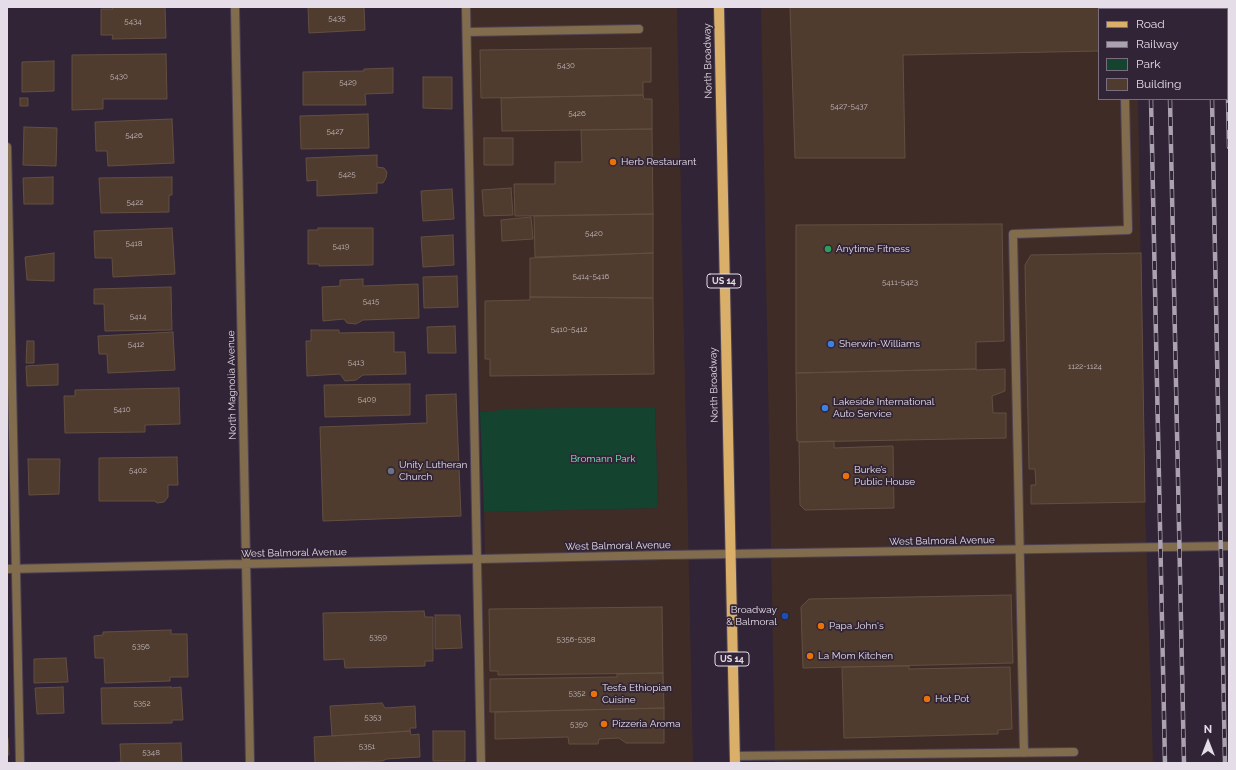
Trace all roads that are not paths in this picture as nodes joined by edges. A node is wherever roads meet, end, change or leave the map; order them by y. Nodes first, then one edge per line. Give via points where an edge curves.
1 (235, 7) edge
2 (466, 7) edge
3 (719, 7) edge
4 (639, 29) dead end
5 (467, 32) junction
6 (1125, 100) edge
7 (7, 148) edge
8 (1229, 546) edge
9 (1020, 549) junction
10 (730, 554) junction
11 (476, 559) junction
12 (246, 564) junction
13 (11, 569) edge
14 (1074, 752) dead end
15 (1024, 753) junction
16 (735, 759) edge
17 (20, 763) edge
18 (250, 763) edge
19 (481, 763) edge

1 - 12 street, North Magnolia Avenue
2 - 5 street
3 - 10 main road, North Broadway / US 14
4 - 5 street
5 - 11 street
6 - 9 street via 1128,230 1013,234
7 - 13 street
8 - 9 street, West Balmoral Avenue
9 - 10 street, West Balmoral Avenue
9 - 15 street
10 - 11 street, West Balmoral Avenue
10 - 16 main road, North Broadway / US 14
11 - 12 street, West Balmoral Avenue
11 - 19 street
12 - 13 street, West Balmoral Avenue
12 - 18 street, North Magnolia Avenue
13 - 17 street
14 - 15 street
15 - 16 street

